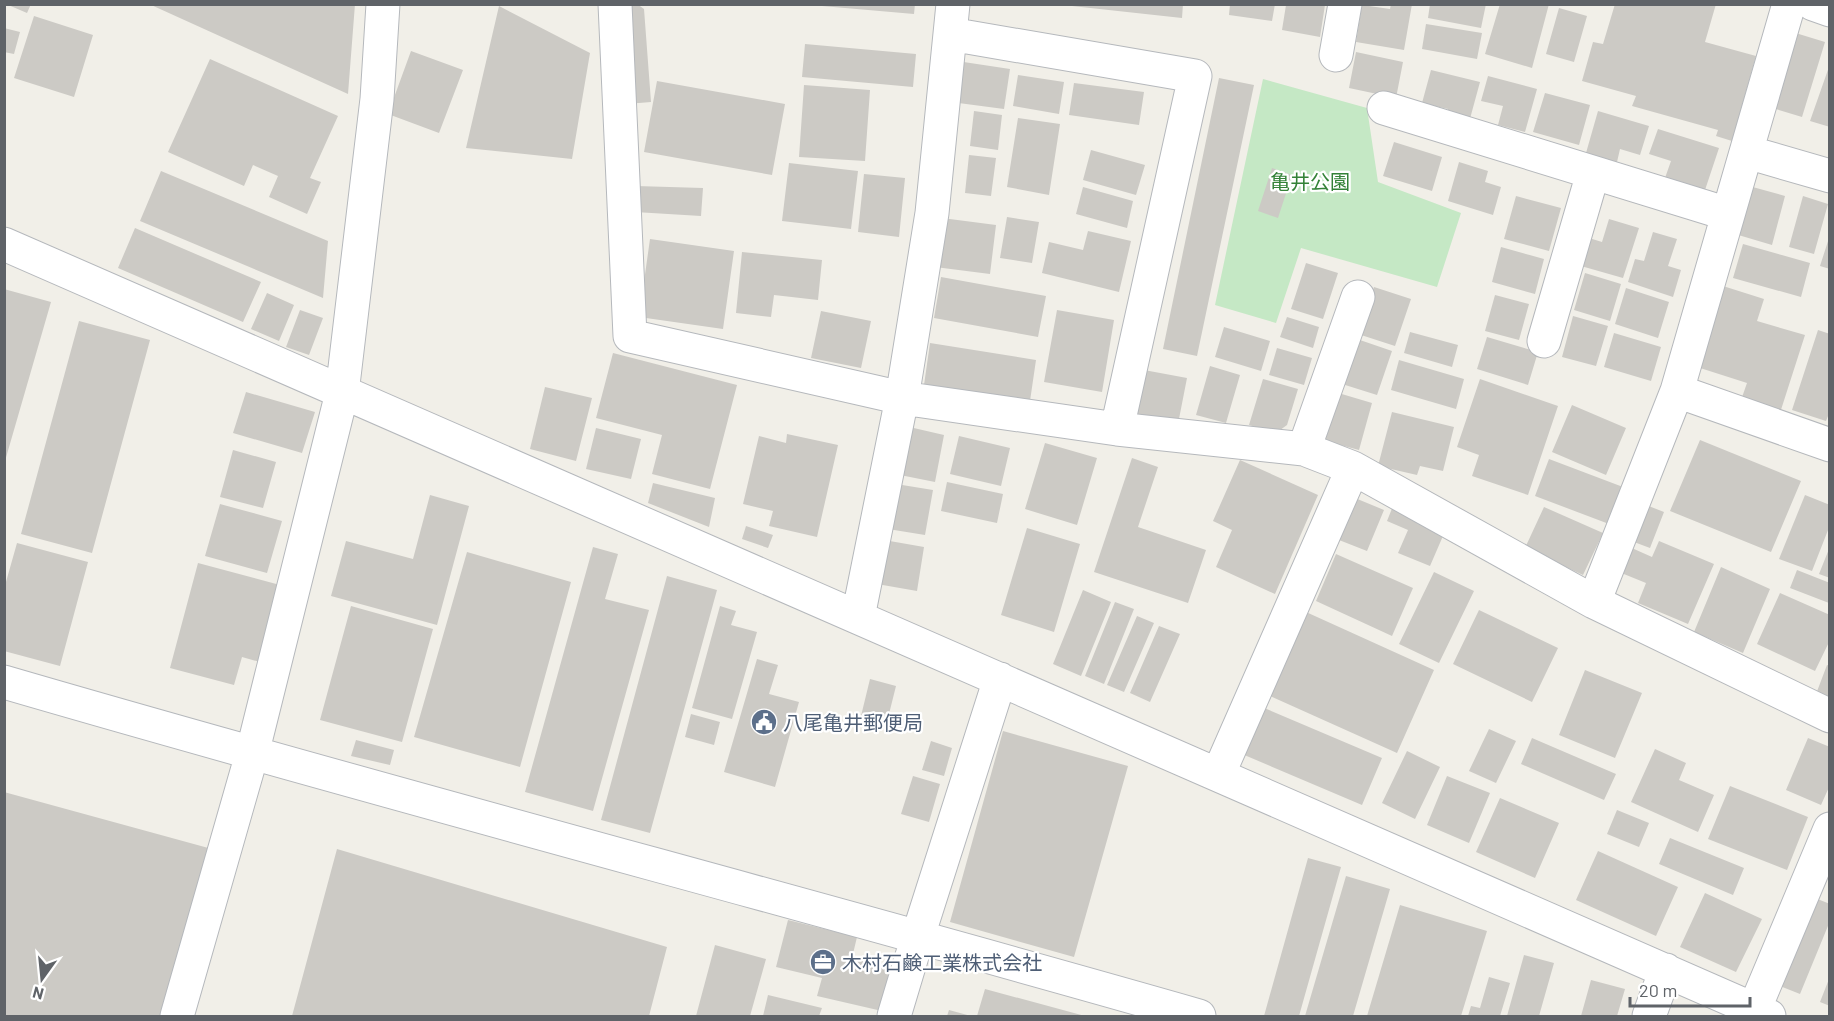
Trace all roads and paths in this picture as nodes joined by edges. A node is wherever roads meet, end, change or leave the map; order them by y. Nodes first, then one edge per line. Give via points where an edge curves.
1 (383, 4) edge
2 (615, 4) edge
3 (1345, 4) edge
4 (1813, 6) edge
5 (951, 19) edge
6 (1336, 55) dead end
7 (1384, 108) dead end
8 (1747, 152) junction
9 (1593, 173) junction
10 (1830, 176) edge
11 (1728, 214) junction
12 (4, 244) edge
13 (1358, 297) dead end
14 (1544, 341) dead end
15 (1677, 391) junction
16 (342, 393) junction
17 (902, 398) junction
18 (1117, 429) junction
19 (1830, 445) edge
20 (1304, 449) junction
21 (1353, 468) junction
22 (1594, 602) junction
23 (858, 617) junction
24 (1000, 679) junction
25 (4, 682) edge
26 (1830, 716) edge
27 (252, 754) junction
28 (1218, 775) junction
29 (1830, 829) edge
30 (918, 936) junction
31 (1666, 970) junction
32 (1761, 1013) edge
33 (177, 1017) edge
34 (894, 1017) edge
35 (1199, 1017) edge
36 (1649, 1017) edge

1 - 16 street via 377,99
2 - 17 street via 630,336
3 - 6 street
4 - 8 street
5 - 17 street via 932,213
5 - 18 street via 1196,76
7 - 9 street
8 - 10 street
8 - 11 street
9 - 11 street
9 - 14 street
11 - 15 street
12 - 16 street
13 - 20 street
15 - 19 street
15 - 22 street
16 - 23 street
16 - 27 street
17 - 18 street
17 - 23 street
18 - 20 street
20 - 21 street
21 - 22 street
21 - 28 street
22 - 26 street
23 - 24 street
24 - 28 street
24 - 30 street
25 - 27 street
27 - 30 street
27 - 33 street
28 - 31 street
29 - 32 street
30 - 34 street
30 - 35 street
31 - 32 street
31 - 36 street

